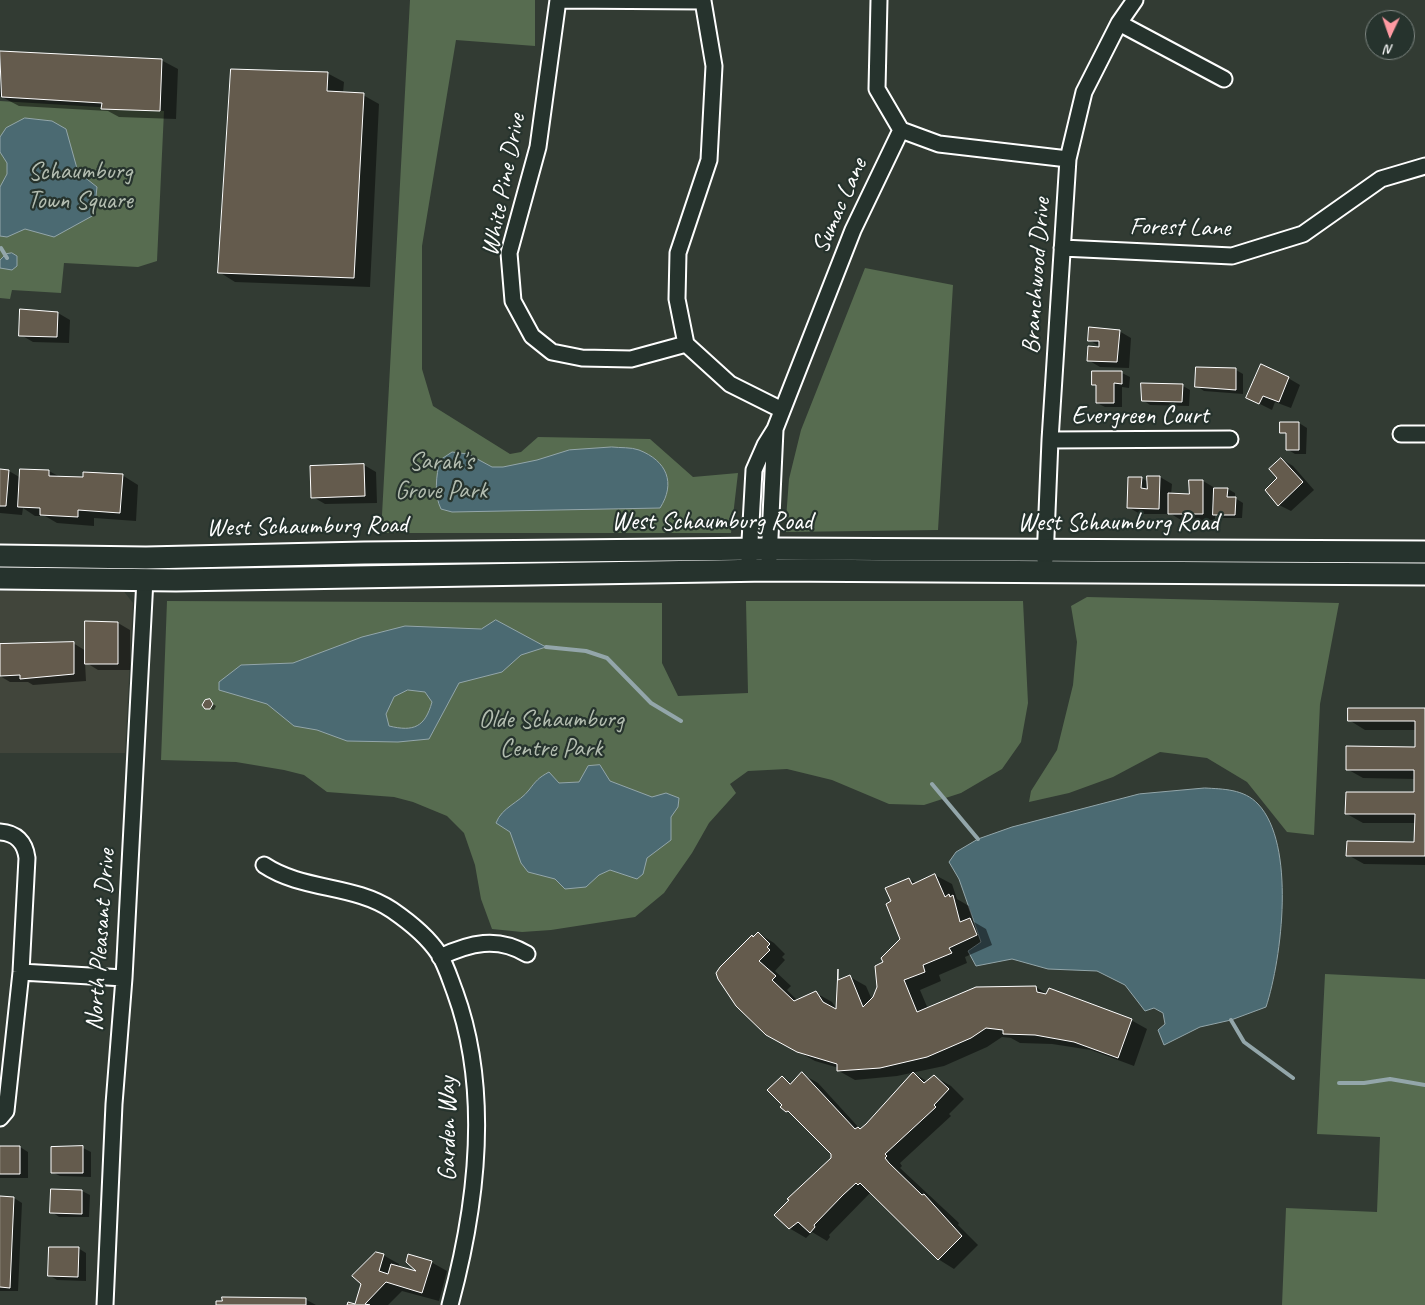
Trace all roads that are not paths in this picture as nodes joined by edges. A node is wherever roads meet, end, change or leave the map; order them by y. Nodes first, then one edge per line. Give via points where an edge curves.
1 (558, 0) edge
2 (879, 0) edge
3 (1135, 0) edge
4 (1119, 23) junction
5 (1224, 79) dead end
6 (901, 130) junction
7 (1068, 159) junction
8 (1425, 166) edge
9 (1062, 248) junction
10 (686, 344) junction
11 (782, 410) junction
12 (1401, 434) dead end
13 (1425, 434) edge
14 (1230, 439) dead end
15 (1050, 440) junction
16 (759, 549) junction
17 (1425, 552) edge
18 (0, 556) edge
19 (1045, 560) junction
20 (759, 570) junction
21 (1425, 574) edge
22 (0, 578) edge
23 (145, 579) junction
24 (0, 832) edge
25 (264, 865) dead end
26 (526, 954) dead end
27 (440, 957) junction
28 (21, 972) junction
29 (124, 978) junction
30 (0, 1118) edge
31 (105, 1305) edge
32 (450, 1305) edge

1 - 10 street via 703,1 714,66 709,160 678,252 677,298
1 - 10 street, White Pine Drive via 538,147 509,253 513,301 532,336 552,352 582,358 631,359
2 - 6 street via 877,89
3 - 4 street, Branchwood Drive
4 - 5 street
4 - 7 street, Branchwood Drive via 1084,92
6 - 7 street via 938,144
6 - 11 street, Sumac Lane via 853,230
7 - 9 street, Branchwood Drive
8 - 9 street, Forest Lane via 1380,179 1303,234 1232,256
9 - 15 street, Branchwood Drive
10 - 11 street via 730,384
11 - 16 street, Sumac Lane via 775,429
12 - 13 street
14 - 15 street, Evergreen Court
15 - 19 street, Branchwood Drive
16 - 18 main road, West Schaumburg Road via 364,552 146,558
16 - 19 main road, West Schaumburg Road
16 - 20 street, Sumac Lane
17 - 19 main road, West Schaumburg Road
19 - 20 main road, West Schaumburg Road
19 - 21 main road, West Schaumburg Road
20 - 23 main road, West Schaumburg Road
22 - 23 main road, West Schaumburg Road
23 - 29 street, North Pleasant Drive
24 - 28 street via 15,836 26,850
25 - 27 street, Garden Way via 293,880 366,897 391,909 428,941
26 - 27 street via 513,946 496,943 460,948
27 - 32 street, Garden Way via 468,1030 475,1103 472,1195
28 - 29 street
28 - 30 street via 6,1111
29 - 31 street, North Pleasant Drive via 114,1104

